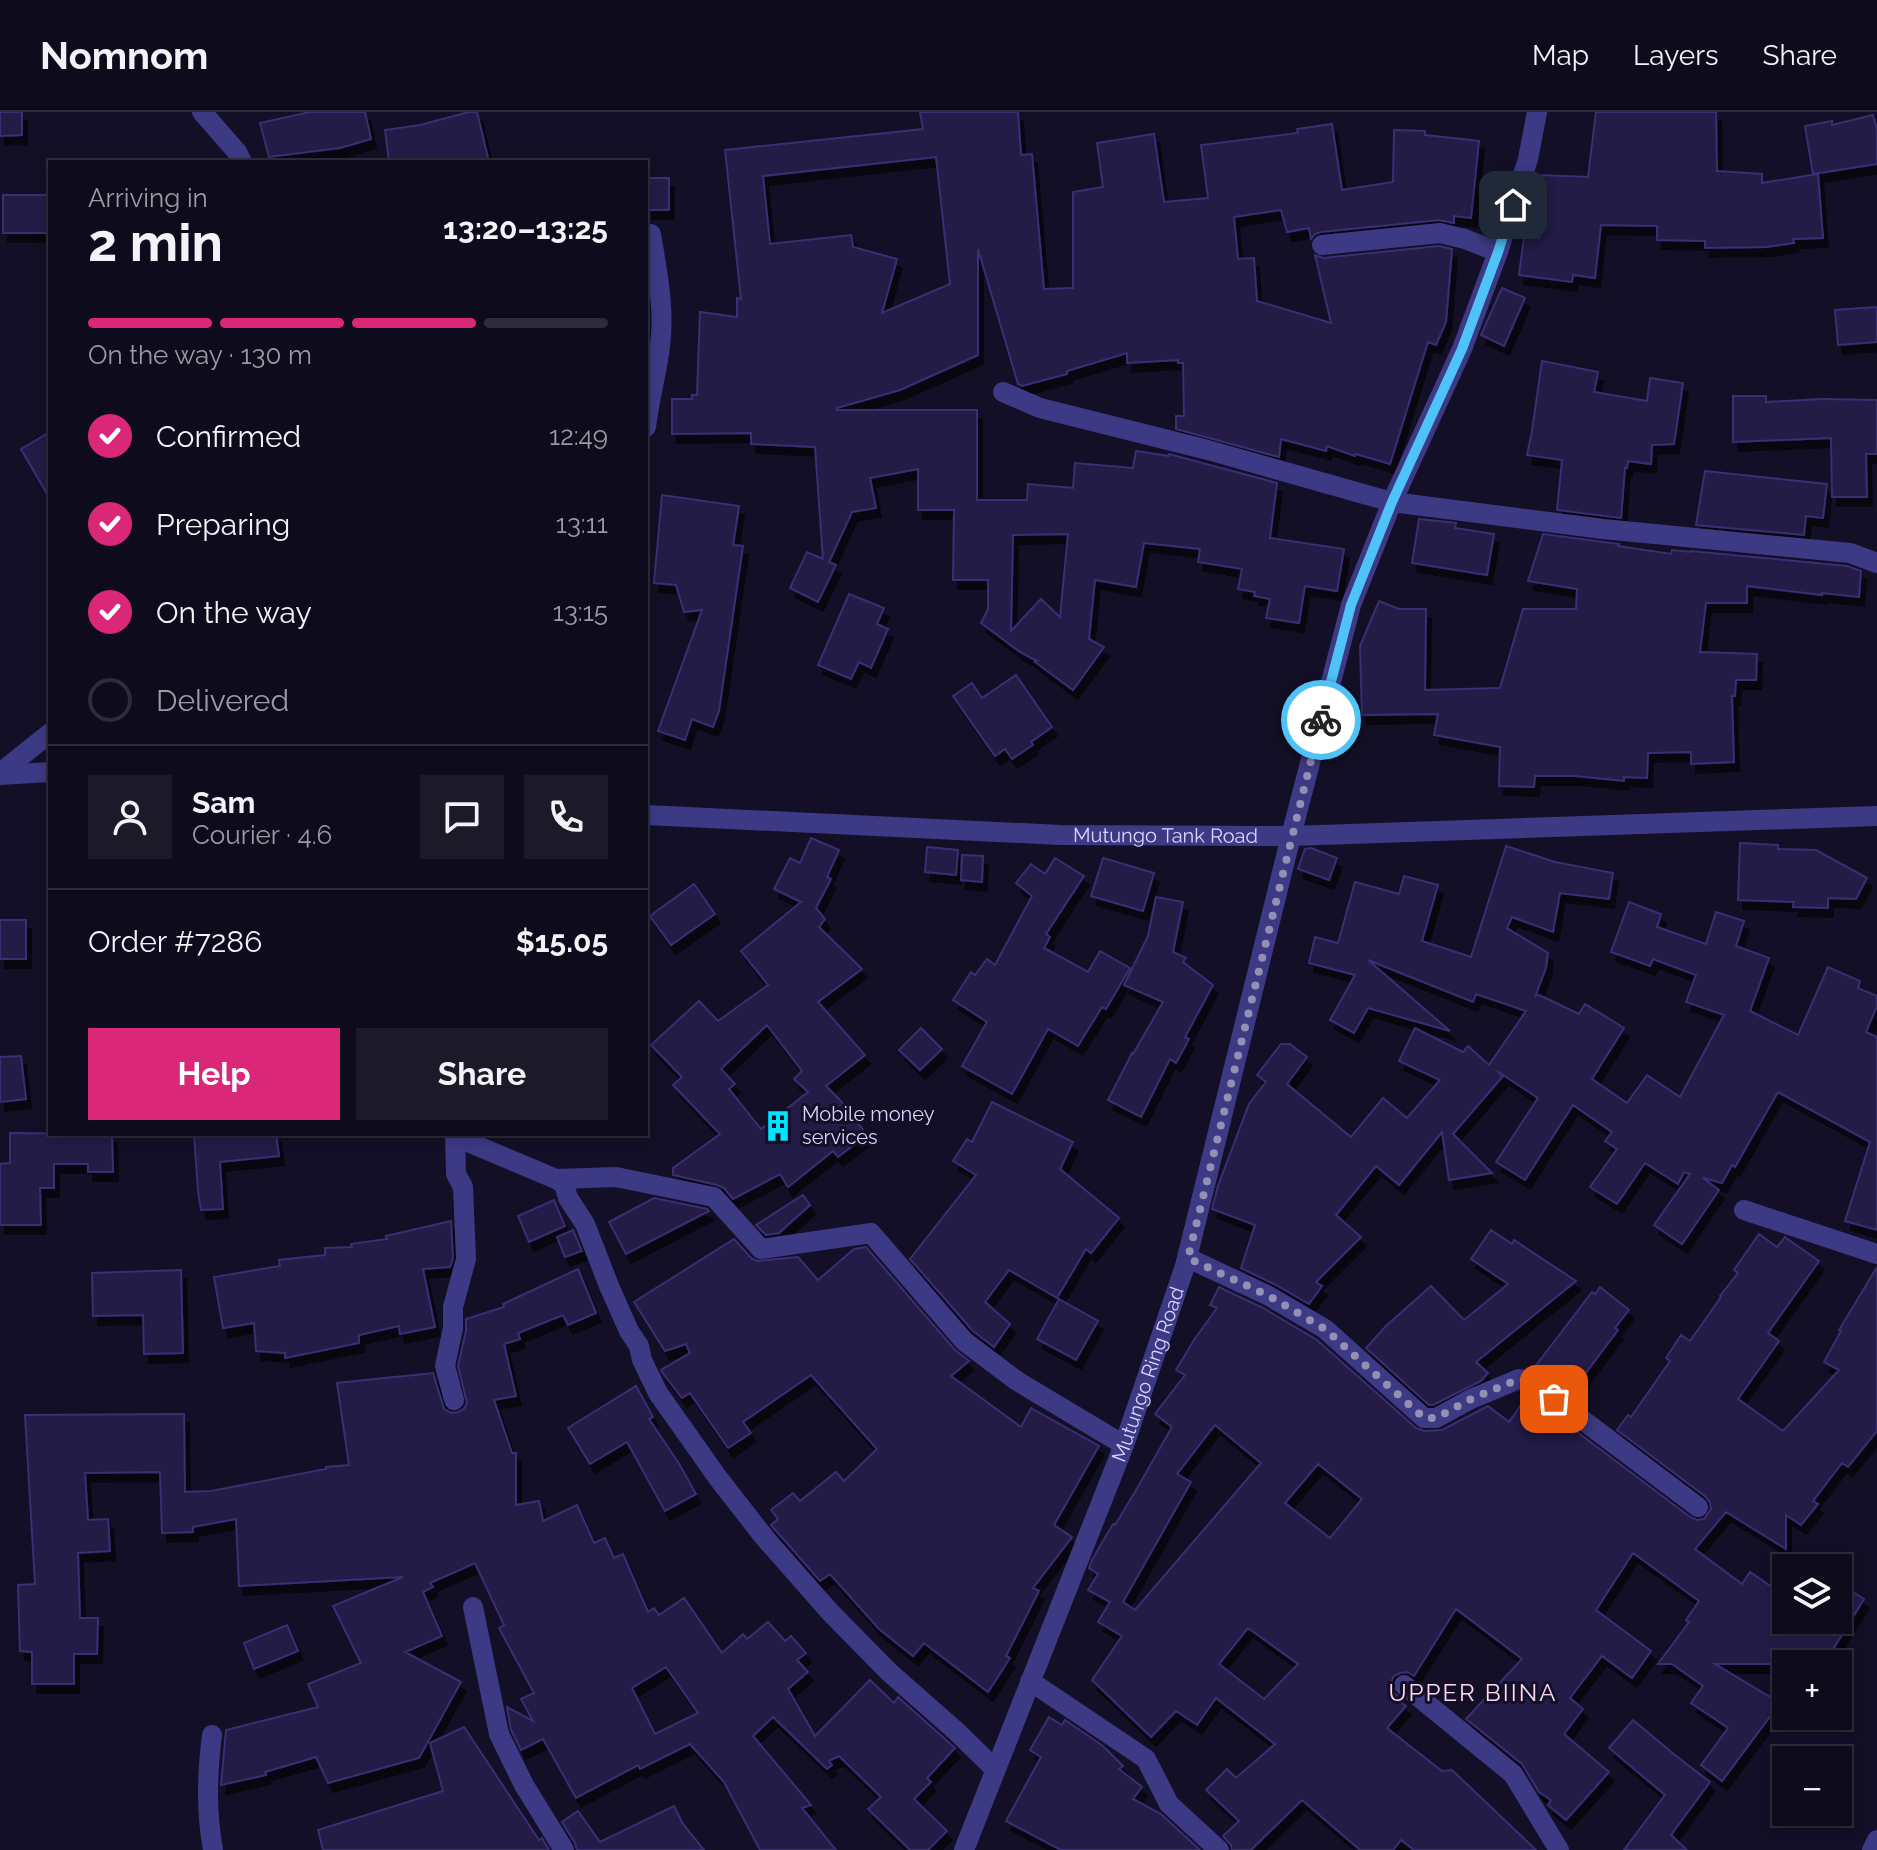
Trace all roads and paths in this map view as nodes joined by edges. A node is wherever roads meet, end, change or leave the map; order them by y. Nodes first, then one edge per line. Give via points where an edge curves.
1 (202, 112) edge
2 (1537, 112) edge
3 (241, 160) edge
4 (651, 234) dead end
5 (1322, 245) dead end
6 (1498, 252) junction
7 (1003, 392) dead end
8 (648, 412) edge
9 (1392, 502) junction
10 (1877, 563) edge
11 (48, 735) edge
12 (48, 772) edge
13 (0, 774) edge
14 (648, 815) edge
15 (1877, 816) edge
16 (1291, 836) junction
17 (456, 1136) edge
18 (556, 1179) junction
19 (1744, 1210) dead end
20 (1877, 1254) edge
21 (1188, 1258) junction
22 (454, 1400) dead end
23 (1124, 1445) junction
24 (1698, 1507) dead end
25 (473, 1607) dead end
26 (1030, 1681) junction
27 (1404, 1685) dead end
28 (212, 1735) dead end
29 (995, 1769) junction
30 (1877, 1840) edge
31 (213, 1850) edge
32 (564, 1850) edge
33 (964, 1850) edge
34 (1219, 1850) edge
35 (1559, 1850) edge
36 (1872, 1850) edge

1 - 3 street
2 - 6 street, Mutungo Ring Road
4 - 8 street via 661,293 660,345
5 - 6 street via 1440,233
6 - 9 street, Mutungo Ring Road via 1462,349
7 - 9 street via 1040,408
9 - 10 street via 1850,553
9 - 16 street, Mutungo Ring Road via 1351,605
11 - 13 street
12 - 13 street
14 - 16 street, Mutungo Tank Road via 1061,835
15 - 16 street, Mutungo Tank Road
16 - 21 street, Mutungo Ring Road
17 - 18 street
17 - 22 street via 466,1259 445,1366
18 - 23 street via 616,1177 714,1197 761,1249 871,1233 964,1341 1017,1381
18 - 29 street via 564,1184 585,1224 658,1393 718,1478 830,1612
19 - 20 street
21 - 23 street, Mutungo Ring Road
21 - 24 street via 1325,1329 1424,1418 1436,1418 1519,1379 1531,1381
23 - 26 street, Mutungo Ring Road
25 - 32 street via 499,1734
26 - 29 street, Mutungo Ring Road
26 - 34 street via 1146,1759 1169,1804
27 - 35 street via 1513,1774
28 - 31 street via 207,1773
29 - 33 street, Mutungo Ring Road
30 - 36 street

